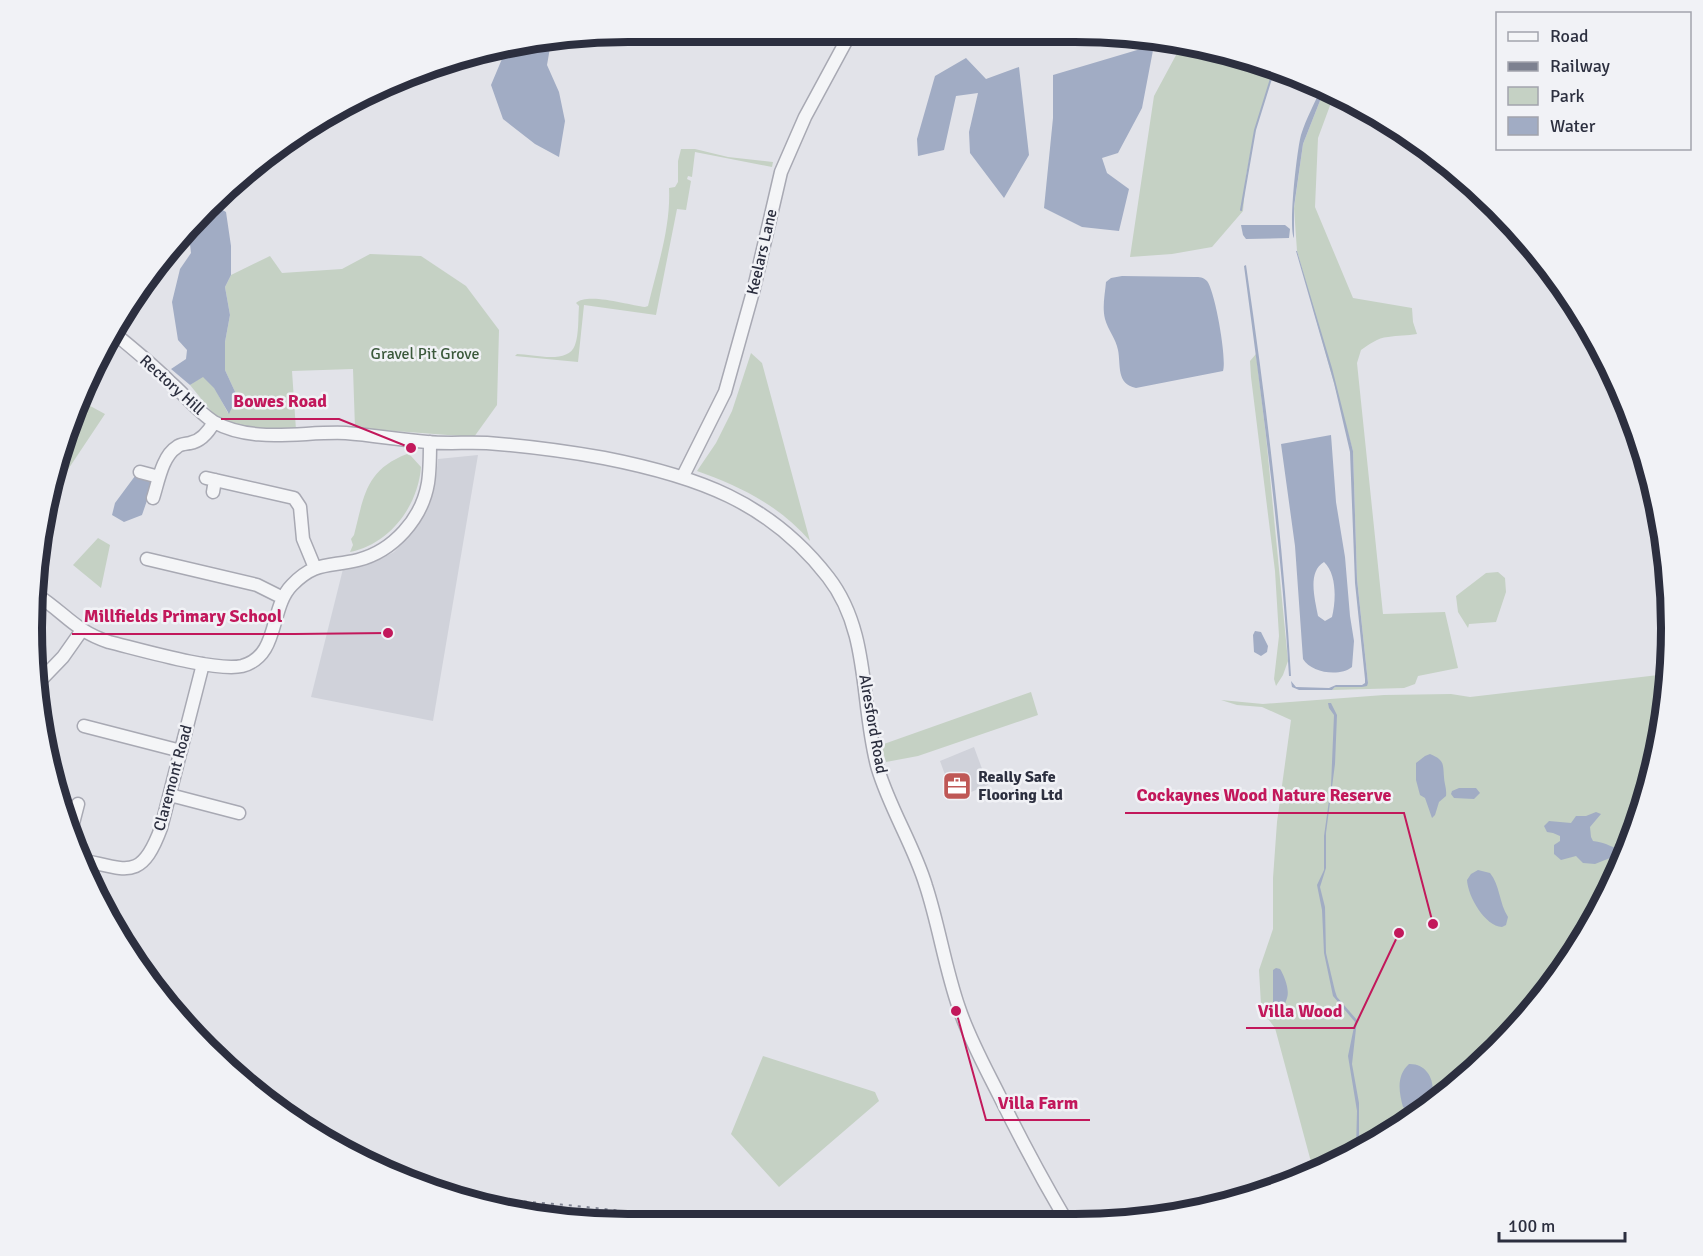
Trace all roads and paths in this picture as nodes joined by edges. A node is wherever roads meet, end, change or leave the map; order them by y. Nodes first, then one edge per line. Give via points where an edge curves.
1 (846, 42) edge
2 (119, 338) edge
3 (214, 422) junction
4 (430, 442) junction
5 (486, 443) joint
6 (140, 472) dead end
7 (683, 476) junction
8 (159, 477) junction
9 (211, 483) dead end
10 (153, 498) dead end
11 (152, 556) dead end
12 (315, 568) junction
13 (283, 598) junction
14 (43, 599) edge
15 (82, 630) junction
16 (203, 664) junction
17 (44, 677) edge
18 (87, 729) dead end
19 (181, 751) junction
20 (170, 795) junction
21 (78, 804) dead end
22 (234, 809) dead end
23 (72, 812) edge
24 (91, 862) edge
25 (1063, 1214) edge

1 - 7 street, Keelars Lane via 781,172 724,392
2 - 3 street, Rectory Hill
3 - 4 street, Rectory Hill via 273,435 346,433
3 - 8 street via 197,442 177,446
4 - 5 street, Rectory Hill
4 - 12 street via 428,483 410,525 369,556
5 - 7 street, Alresford Road via 560,450
6 - 8 street
7 - 25 street, Alresford Road via 735,498 776,523 812,558 843,600 859,645 878,768 926,884 960,1012 1034,1165
8 - 10 street
9 - 12 street via 294,498 300,507 303,539
11 - 13 street via 257,585
12 - 13 street via 294,583
13 - 16 street via 261,656 235,667
14 - 15 street
15 - 16 street via 109,642
15 - 17 street
16 - 19 street, Claremont Road
18 - 19 street
19 - 20 street, Claremont Road
20 - 22 street
20 - 24 street, Claremont Road via 153,850 145,860 123,869
21 - 23 street

